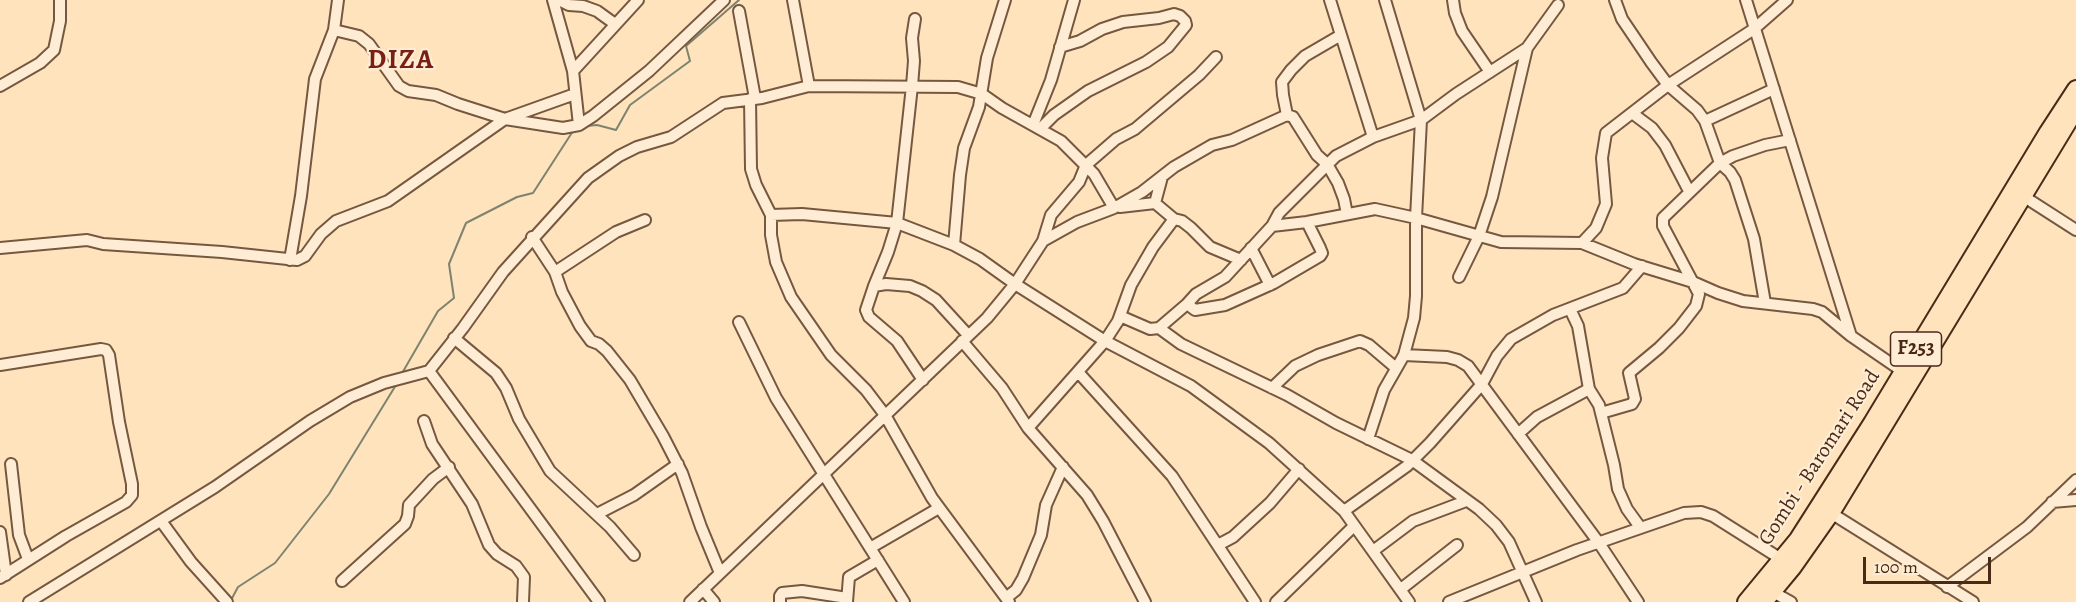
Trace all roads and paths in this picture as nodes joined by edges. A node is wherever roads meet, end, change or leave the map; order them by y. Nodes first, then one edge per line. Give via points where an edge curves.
1 (60, 0) edge
2 (338, 0) edge
3 (553, 0) edge
4 (559, 0) edge
5 (638, 0) edge
6 (724, 0) edge
7 (793, 0) edge
8 (1005, 0) edge
9 (1074, 0) edge
10 (1330, 0) edge
11 (1385, 0) edge
12 (1454, 0) edge
13 (1615, 0) edge
14 (1746, 0) edge
15 (1787, 0) edge
16 (1558, 5) dead end
17 (739, 11) dead end
18 (915, 19) dead end
19 (615, 24) junction
20 (1754, 29) junction
21 (334, 30) junction
22 (1341, 35) junction
23 (1060, 47) junction
24 (1527, 48) junction
25 (1216, 57) dead end
26 (573, 70) junction
27 (1490, 72) junction
28 (1668, 85) junction
29 (0, 86) edge
30 (809, 86) junction
31 (912, 86) junction
32 (1774, 89) junction
33 (2076, 89) edge
34 (575, 94) junction
35 (982, 94) junction
36 (752, 98) junction
37 (2076, 110) edge
38 (1632, 113) junction
39 (1287, 115) junction
40 (504, 119) junction
41 (1420, 120) junction
42 (1705, 121) junction
43 (579, 125) junction
44 (1037, 127) junction
45 (1373, 137) junction
46 (1790, 140) junction
47 (1720, 163) junction
48 (1327, 164) junction
49 (1086, 165) junction
50 (1162, 177) junction
51 (1689, 191) junction
52 (2023, 196) junction
53 (1155, 203) junction
54 (1114, 208) junction
55 (1347, 214) junction
56 (771, 215) junction
57 (1416, 218) junction
58 (1173, 219) junction
59 (645, 220) dead end
60 (1307, 222) junction
61 (897, 223) junction
62 (1272, 225) junction
63 (2076, 230) edge
64 (1479, 236) junction
65 (532, 237) junction
66 (1043, 242) junction
67 (1582, 243) junction
68 (954, 245) junction
69 (0, 248) edge
70 (1251, 248) junction
71 (290, 260) junction
72 (1241, 260) junction
73 (1642, 266) junction
74 (555, 272) junction
75 (1459, 277) dead end
76 (1693, 282) junction
77 (1015, 284) junction
78 (874, 285) junction
79 (1270, 285) junction
80 (1765, 303) junction
81 (1187, 304) junction
82 (1569, 309) junction
83 (1120, 315) junction
84 (739, 322) dead end
85 (1159, 328) junction
86 (1851, 336) junction
87 (454, 338) junction
88 (965, 338) junction
89 (1105, 341) junction
90 (1404, 355) junction
91 (0, 365) edge
92 (1396, 368) junction
93 (429, 371) junction
94 (1902, 371) junction
95 (1078, 372) junction
96 (923, 380) junction
97 (1481, 385) junction
98 (1272, 388) junction
99 (1589, 389) junction
100 (1601, 413) junction
101 (885, 415) junction
102 (424, 421) dead end
103 (1028, 428) junction
104 (1518, 434) junction
105 (1368, 439) junction
106 (1412, 460) junction
107 (10, 464) dead end
108 (678, 464) junction
109 (448, 467) junction
110 (1063, 467) junction
111 (1299, 469) junction
112 (824, 474) junction
113 (2076, 480) edge
114 (2076, 500) edge
115 (1466, 501) junction
116 (2052, 502) junction
117 (939, 508) junction
118 (1344, 511) junction
119 (1831, 513) junction
120 (597, 514) junction
121 (161, 522) junction
122 (1354, 526) junction
123 (1640, 527) junction
124 (0, 532) edge
125 (1599, 543) junction
126 (1456, 544) dead end
127 (1218, 545) junction
128 (870, 548) junction
129 (1372, 551) junction
130 (634, 555) dead end
131 (28, 559) junction
132 (878, 560) junction
133 (1781, 560) junction
134 (1523, 572) junction
135 (720, 573) junction
136 (3, 577) edge
137 (342, 581) dead end
138 (1947, 587) junction
139 (703, 589) junction
140 (1401, 589) junction
141 (1769, 597) edge
142 (847, 600) edge
143 (1008, 600) edge
144 (29, 602) edge
145 (226, 602) edge
146 (523, 602) edge
147 (599, 602) edge
148 (690, 602) edge
149 (714, 602) edge
150 (780, 602) edge
151 (904, 602) edge
152 (1145, 602) edge
153 (1255, 602) edge
154 (1276, 602) edge
155 (1408, 602) edge
156 (1449, 602) edge
157 (1536, 602) edge
158 (1638, 602) edge
159 (1746, 602) edge
160 (1791, 602) edge
161 (1973, 602) edge

1 - 29 street via 54,50 40,63
2 - 21 street
3 - 26 street
4 - 19 street via 597,11
5 - 19 street
6 - 43 street via 649,71
7 - 30 street
8 - 35 street via 987,58
9 - 23 street
10 - 22 street
11 - 41 street
12 - 27 street via 1462,31
13 - 28 street via 1633,38
14 - 20 street
15 - 20 street
16 - 24 street
17 - 36 street
18 - 31 street
19 - 26 street
20 - 28 street
20 - 32 street
21 - 40 street via 359,36 369,44 399,86 408,91 436,95
21 - 71 street via 315,79
22 - 39 street via 1305,56 1282,82
22 - 45 street
23 - 44 street
23 - 44 street via 1123,22 1174,14 1186,25 1168,47 1088,91
24 - 27 street
24 - 64 street
25 - 49 street via 1135,129 1116,139
26 - 34 street
27 - 41 street
28 - 38 street
28 - 42 street via 1690,102
30 - 31 street
30 - 36 street
31 - 35 street via 958,87
31 - 61 street
32 - 42 street
32 - 46 street
33 - 94 main road, Gombi - Baromari Road / F253
34 - 40 street
34 - 43 street
35 - 44 street
35 - 68 street via 964,148
36 - 56 street via 751,169
36 - 65 street via 723,103 671,137 619,156 588,178
37 - 52 main road, Gombi - Baromari Road / F253
38 - 51 street via 1652,128
38 - 67 street via 1606,133 1602,158 1606,204 1596,228
39 - 48 street via 1293,117
39 - 50 street via 1212,145
40 - 43 street via 563,128
40 - 71 street via 388,201 336,221 305,256
41 - 45 street
41 - 57 street
42 - 47 street
44 - 49 street via 1060,141
45 - 48 street
46 - 47 street via 1765,145
46 - 86 street
47 - 51 street
47 - 80 street via 1735,180 1747,213
48 - 55 street via 1338,183
48 - 62 street
49 - 54 street
49 - 66 street via 1079,182 1051,215
50 - 53 street
50 - 54 street
51 - 76 street via 1667,212 1663,226
52 - 63 street
52 - 119 main road, Gombi - Baromari Road / F253
53 - 54 street
53 - 58 street
54 - 66 street via 1077,222
55 - 57 street via 1375,209
55 - 60 street
56 - 61 street
56 - 101 street via 777,262 791,297 831,355
57 - 64 street
57 - 90 street via 1416,296
58 - 72 street via 1182,221 1210,247
58 - 83 street via 1131,285
59 - 74 street via 597,243
60 - 62 street
60 - 79 street via 1322,253
61 - 68 street
61 - 78 street
62 - 70 street
64 - 67 street via 1501,242
64 - 75 street
65 - 74 street
65 - 87 street
66 - 77 street
67 - 73 street
68 - 77 street
69 - 71 street via 87,240
70 - 72 street
70 - 79 street
72 - 81 street via 1225,277
73 - 76 street
73 - 82 street via 1623,288
74 - 108 street via 580,326 630,380
76 - 80 street via 1743,301
76 - 100 street via 1699,294 1693,310 1659,348 1629,373 1635,399 1632,404
77 - 88 street
77 - 89 street
78 - 88 street via 910,286 922,291 936,300
78 - 96 street via 866,310 869,317 897,341
79 - 81 street via 1211,309 1196,310
80 - 86 street via 1822,312
81 - 85 street
82 - 97 street via 1511,339
82 - 99 street via 1578,326
83 - 85 street via 1150,330
83 - 89 street
84 - 112 street via 776,398
85 - 98 street via 1181,344
86 - 94 street
87 - 93 street
87 - 120 street via 496,373 550,471
88 - 96 street
88 - 103 street
89 - 95 street
89 - 111 street via 1191,386
90 - 92 street
90 - 97 street via 1458,360 1468,366
91 - 131 street via 106,350 132,484 132,495 126,502
92 - 98 street via 1360,341 1295,366
92 - 105 street via 1384,390
93 - 121 street via 384,383 350,398
93 - 147 street
94 - 133 main road, Gombi - Baromari Road / F253
95 - 103 street
95 - 127 street via 1172,476
96 - 101 street
97 - 104 street
97 - 106 street
98 - 105 street
99 - 100 street
99 - 104 street via 1537,417
100 - 123 street via 1618,489
101 - 112 street
101 - 117 street
102 - 109 street via 432,444
103 - 110 street
104 - 125 street
105 - 106 street
106 - 115 street
106 - 118 street
107 - 131 street via 19,536
108 - 120 street via 623,502
108 - 135 street
109 - 137 street via 409,505 405,524
109 - 146 street via 472,504 492,550 516,566 524,577
110 - 143 street via 1046,505 1041,535 1023,578
110 - 152 street via 1103,521
111 - 118 street
111 - 127 street via 1270,503 1233,537
112 - 128 street
112 - 135 street
113 - 116 street
114 - 116 street
115 - 129 street via 1413,521
115 - 134 street via 1496,525
116 - 138 street via 2027,527
117 - 128 street
117 - 143 street
118 - 122 street
119 - 138 street
119 - 141 main road, Gombi - Baromari Road / F253
120 - 130 street
121 - 144 street
121 - 145 street
122 - 129 street
122 - 154 street
123 - 125 street
123 - 133 street via 1684,513 1701,512
124 - 136 street
125 - 134 street
125 - 158 street
126 - 140 street
127 - 153 street
128 - 132 street
129 - 140 street
131 - 136 street
132 - 142 street via 849,577
132 - 151 street
133 - 159 main road, Gombi - Baromari Road / F253
134 - 156 street
134 - 157 street
135 - 139 street
138 - 161 street
139 - 148 street
139 - 149 street
140 - 155 street
141 - 160 street
142 - 150 street via 802,591 782,593

